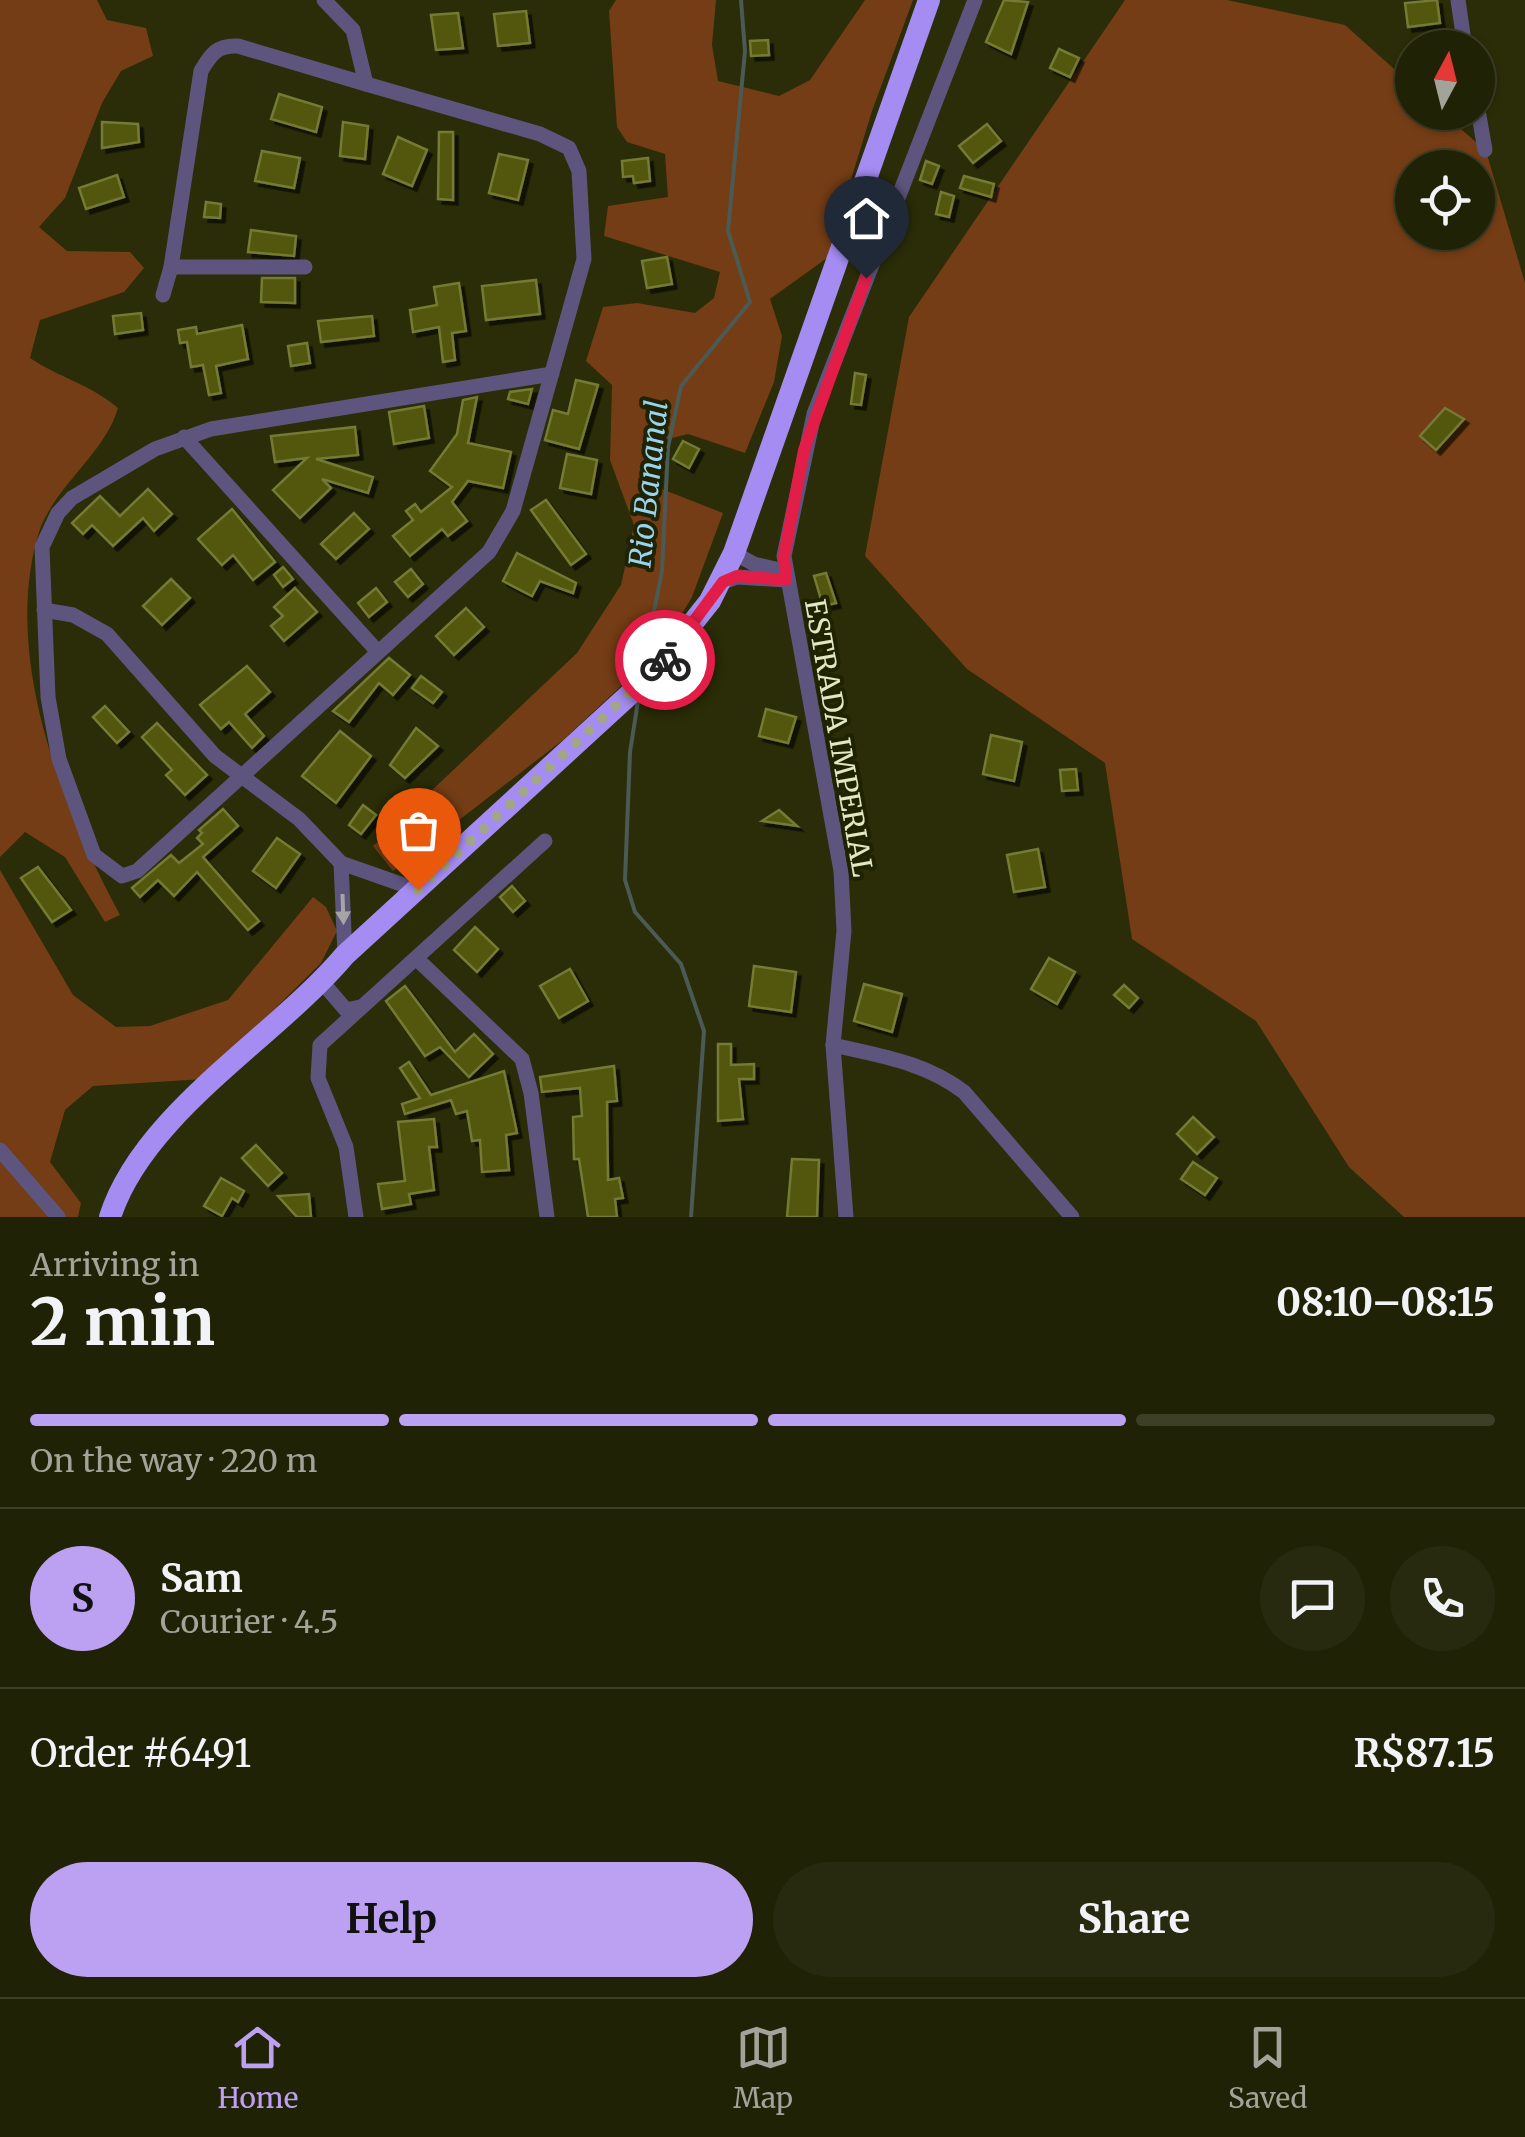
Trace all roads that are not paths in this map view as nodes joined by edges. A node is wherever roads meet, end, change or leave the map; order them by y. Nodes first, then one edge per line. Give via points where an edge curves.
1 (324, 0) edge
2 (929, 0) edge
3 (975, 0) edge
4 (1458, 0) edge
5 (1462, 30) edge
6 (366, 84) junction
7 (1482, 130) edge
8 (1485, 150) dead end
9 (171, 267) junction
10 (305, 268) dead end
11 (162, 295) dead end
12 (552, 374) junction
13 (184, 437) junction
14 (734, 553) junction
15 (785, 575) junction
16 (716, 591) junction
17 (44, 610) junction
18 (378, 652) junction
19 (240, 776) junction
20 (544, 841) dead end
21 (341, 863) junction
22 (418, 890) junction
23 (344, 956) junction
24 (418, 960) junction
25 (322, 982) junction
26 (362, 1007) junction
27 (833, 1046) junction
28 (0, 1150) edge
29 (58, 1217) edge
30 (110, 1217) edge
31 (356, 1217) edge
32 (546, 1217) edge
33 (846, 1217) edge
34 (1072, 1217) edge

1 - 6 street via 352,30
2 - 14 highway
3 - 15 street, ESTRADA IMPERIAL via 814,414 797,480
4 - 5 street
6 - 9 street via 238,46 211,53 201,71
6 - 12 street via 540,134 576,158 584,259
7 - 8 street
9 - 10 street
9 - 11 street
12 - 13 street
12 - 18 street via 506,529
13 - 17 street via 101,480 58,513 42,547
13 - 18 street
14 - 15 street
14 - 16 highway
15 - 16 street via 737,576
15 - 27 street, ESTRADA IMPERIAL via 841,871 844,931
16 - 22 highway via 653,674
17 - 19 street via 73,615 126,650 198,739
17 - 19 street via 51,727 102,865 131,875
18 - 19 street
19 - 21 street
20 - 24 street
21 - 22 street
21 -> 23 street
22 - 23 highway
23 - 25 highway
24 - 26 street
24 - 32 street via 522,1059
25 - 26 street via 346,1010
25 - 30 highway via 159,1137 132,1169
26 - 31 street via 320,1045 316,1064 346,1147
27 - 33 street, ESTRADA IMPERIAL
27 - 34 street via 945,1077
28 - 29 street

